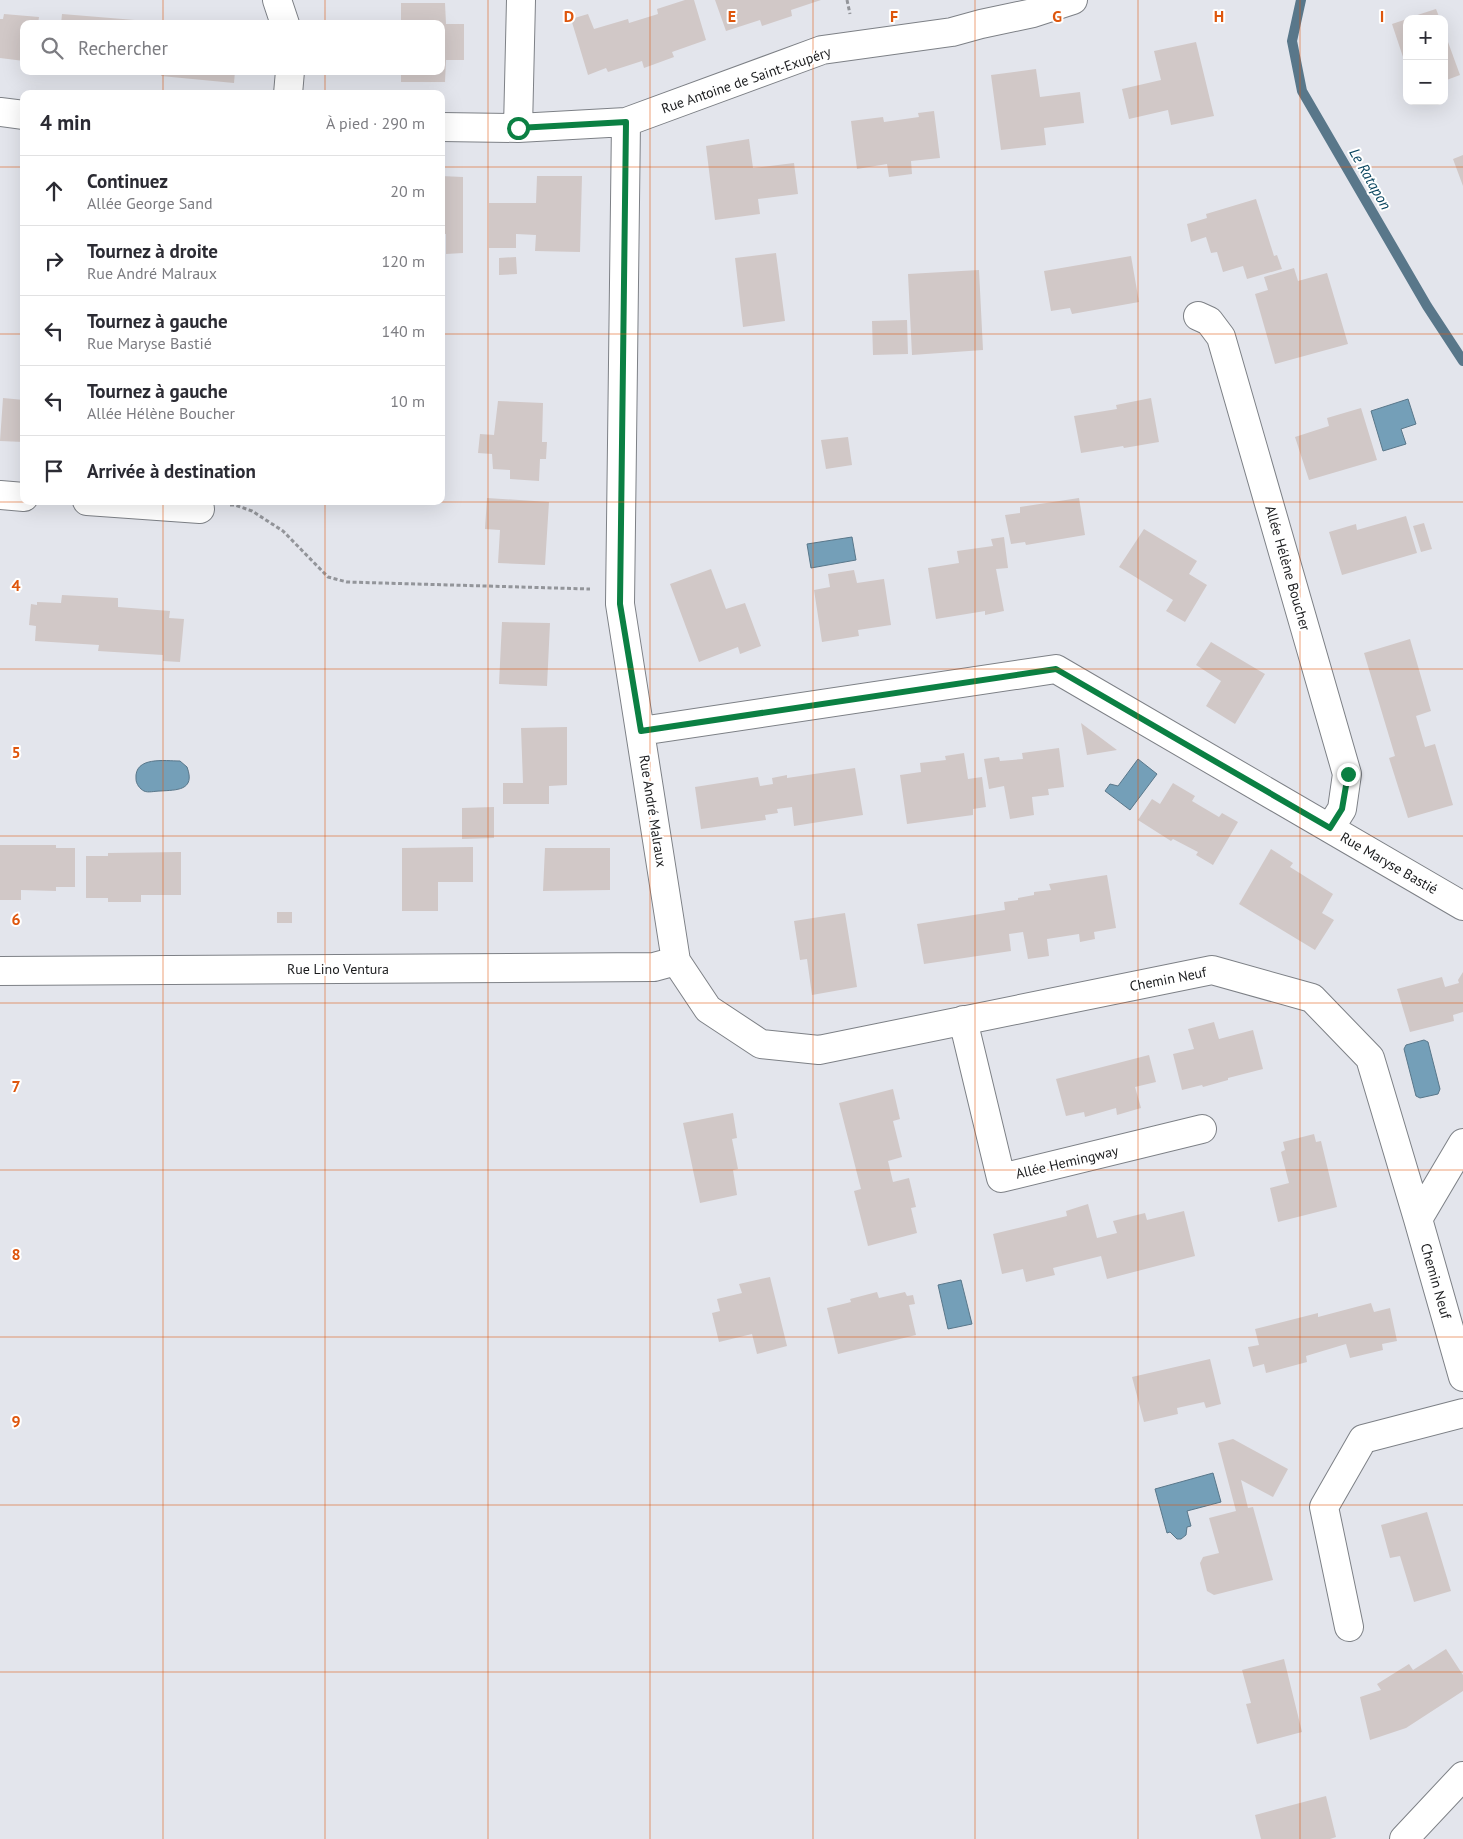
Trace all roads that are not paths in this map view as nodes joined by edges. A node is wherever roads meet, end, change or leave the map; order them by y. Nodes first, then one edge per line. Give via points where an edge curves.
1 (277, 0) edge
2 (521, 0) edge
3 (1073, 0) edge
4 (284, 20) edge
5 (290, 75) edge
6 (288, 90) edge
7 (0, 112) edge
8 (20, 114) edge
9 (626, 122) junction
10 (445, 127) edge
11 (518, 128) junction
12 (1198, 316) dead end
13 (0, 495) edge
14 (20, 497) edge
15 (144, 505) edge
16 (200, 509) road end
17 (641, 731) junction
18 (1330, 828) junction
19 (1463, 906) edge
20 (676, 961) junction
21 (0, 971) edge
22 (963, 1020) junction
23 (1202, 1129) dead end
24 (1463, 1143) edge
25 (1418, 1220) junction
26 (1463, 1377) edge
27 (1463, 1413) edge
28 (1349, 1627) dead end
29 (1463, 1776) edge
30 (1404, 1839) edge

1 - 4 street
2 - 11 street
3 - 9 street, Rue Antoine de Saint-Exupéry via 952,32 822,50
5 - 6 street
7 - 8 street
9 - 11 street, Rue Antoine de Saint-Exupéry
9 - 17 street, Rue André Malraux via 620,604
10 - 11 street, Rue Antoine de Saint-Exupéry
12 - 18 street, Allée Hélène Boucher via 1209,321 1221,338 1348,774 1342,809
13 - 14 street
15 - 16 street
17 - 18 street, Rue Maryse Bastié via 1056,669
17 - 20 street, Rue André Malraux
18 - 19 street, Rue Maryse Bastié
20 - 21 street, Rue Lino Ventura via 654,968
20 - 22 street, Chemin Neuf via 708,1009 761,1044 819,1050
22 - 23 street, Allée Hemingway via 1001,1178
22 - 25 street, Chemin Neuf via 1212,970 1312,998 1370,1058
24 - 25 street
25 - 26 street, Chemin Neuf
27 - 28 street via 1363,1438 1324,1507
29 - 30 street

